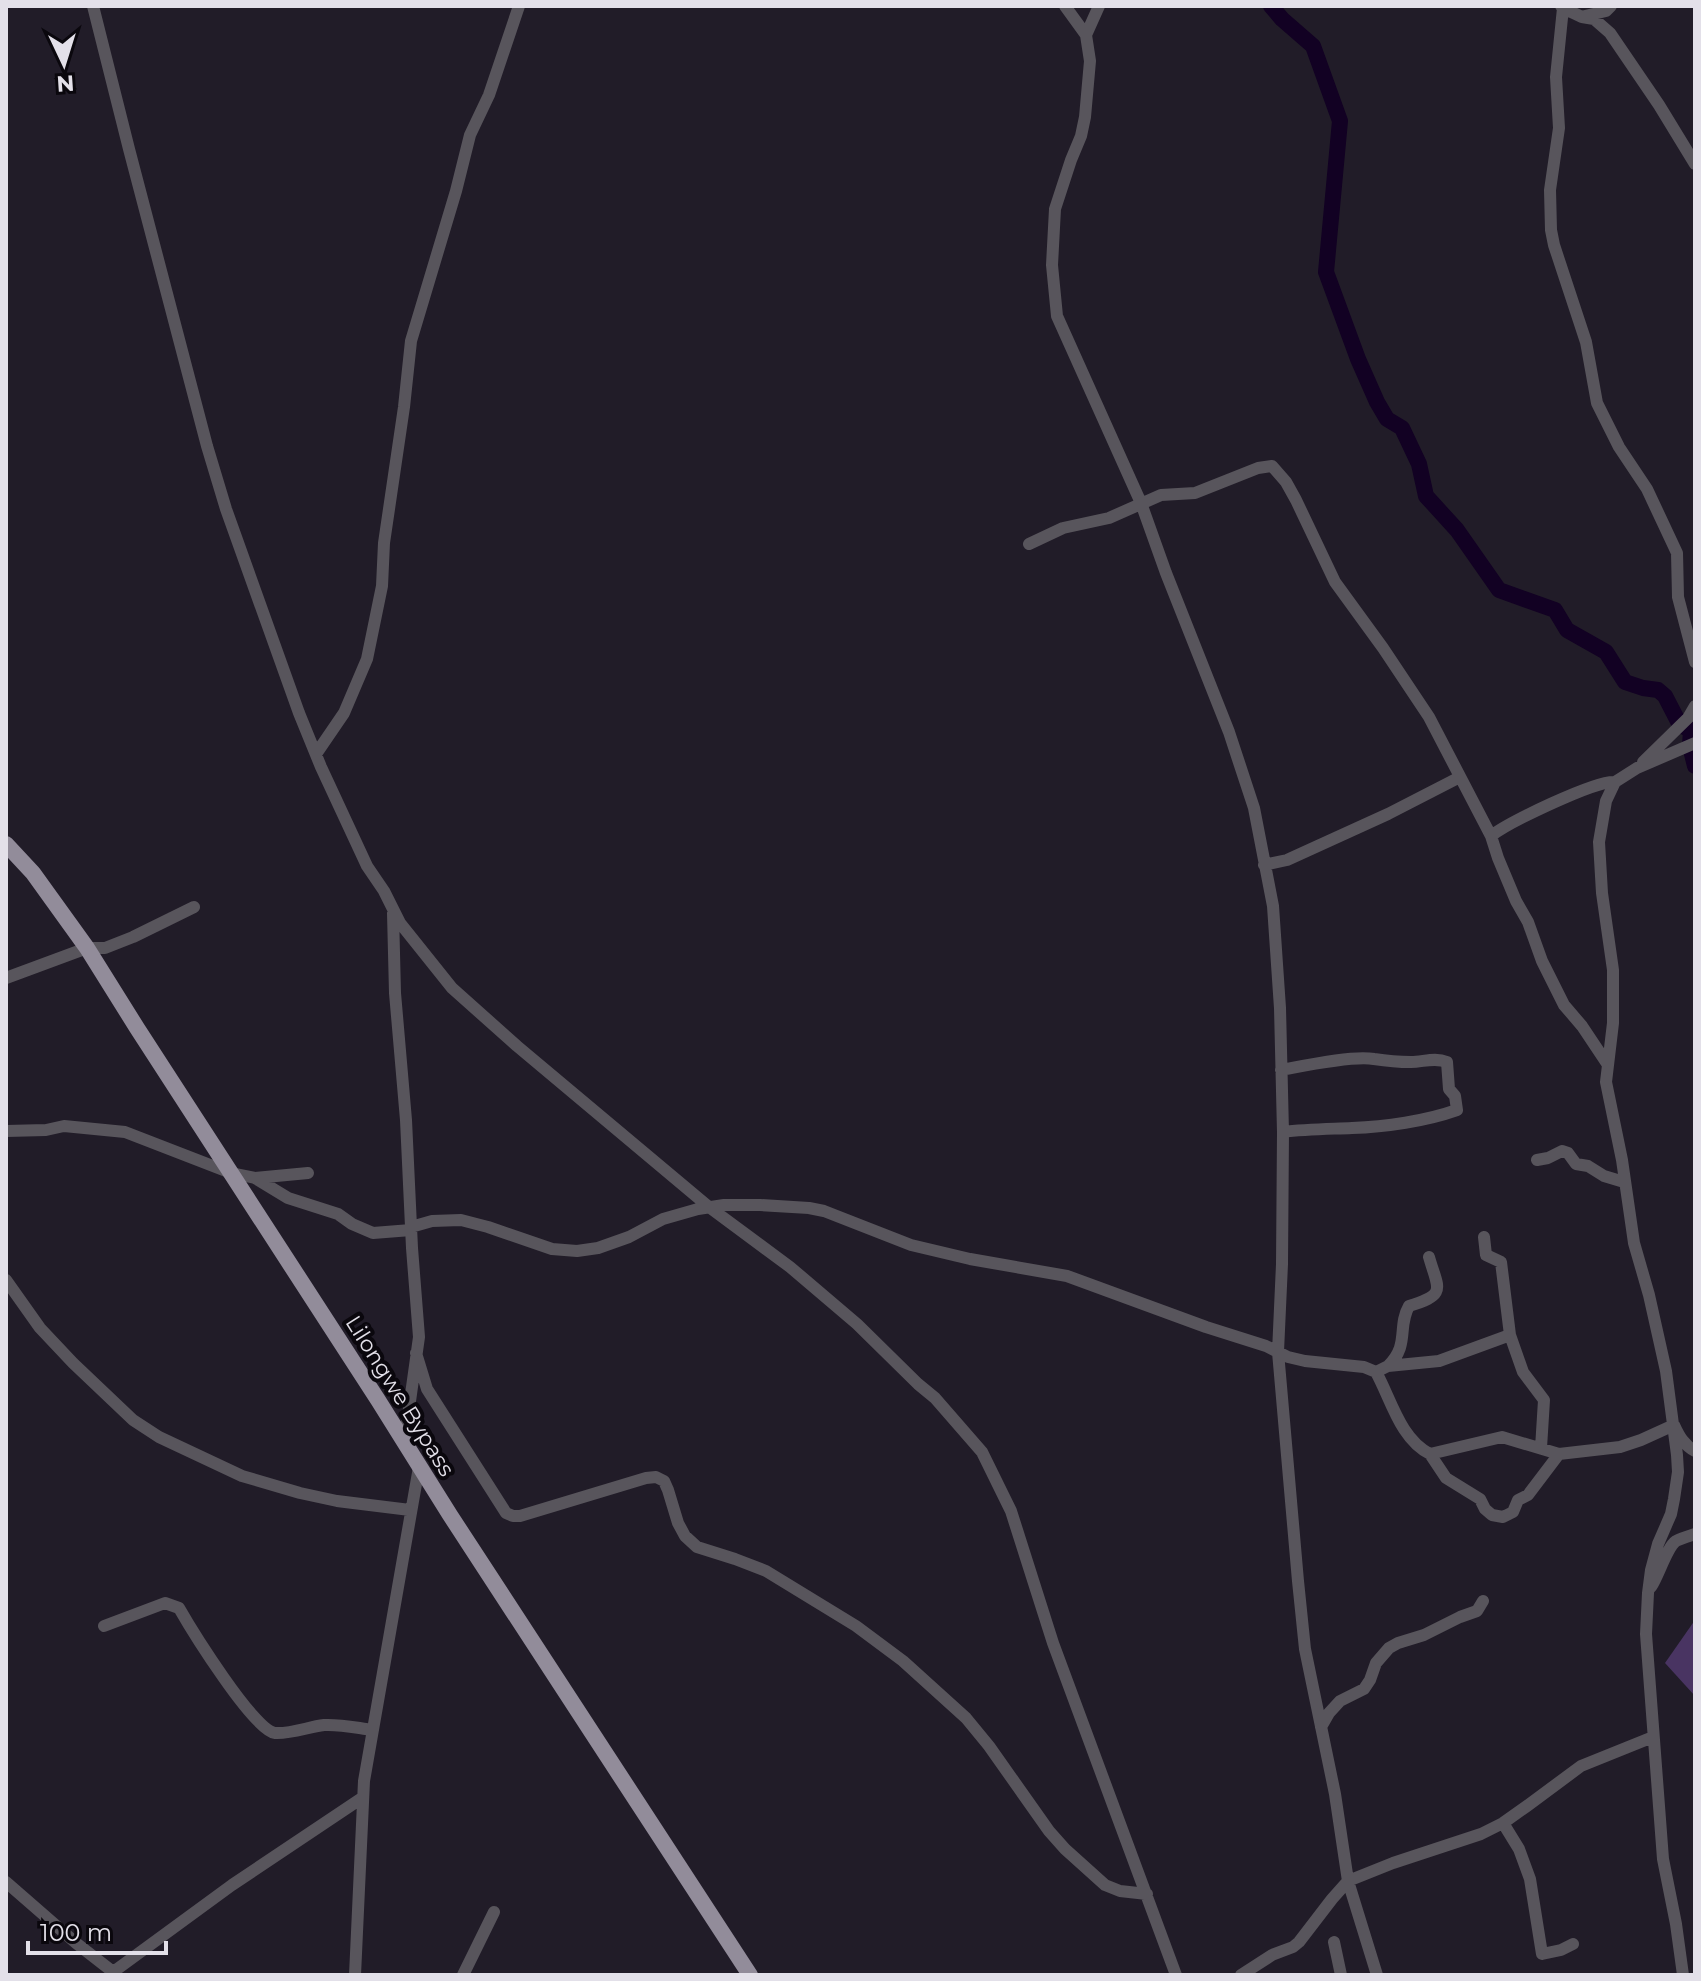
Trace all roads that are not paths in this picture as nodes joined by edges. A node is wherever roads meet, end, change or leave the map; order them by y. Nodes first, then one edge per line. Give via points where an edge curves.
1 (93, 6) edge
2 (519, 6) edge
3 (1065, 6) edge
4 (1099, 6) edge
5 (1611, 6) edge
6 (1562, 7) edge
7 (1582, 17) junction
8 (1086, 35) junction
9 (1695, 164) edge
10 (1141, 503) junction
11 (1029, 544) dead end
12 (1695, 662) edge
13 (1695, 706) edge
14 (1695, 743) edge
15 (316, 754) junction
16 (1637, 768) junction
17 (1460, 777) junction
18 (1615, 782) junction
19 (1491, 836) junction
20 (6, 844) edge
21 (1264, 865) junction
22 (194, 907) dead end
23 (393, 912) junction
24 (87, 948) junction
25 (6, 978) edge
26 (1608, 1065) junction
27 (1281, 1070) junction
28 (6, 1131) edge
29 (1283, 1132) junction
30 (1537, 1160) dead end
31 (231, 1173) junction
32 (308, 1173) dead end
33 (255, 1178) junction
34 (1624, 1182) junction
35 (709, 1207) junction
36 (411, 1228) junction
37 (1484, 1237) dead end
38 (1429, 1257) dead end
39 (6, 1280) edge
40 (1510, 1335) junction
41 (1278, 1352) junction
42 (416, 1353) junction
43 (1382, 1369) junction
44 (1674, 1425) junction
45 (404, 1444) junction
46 (1541, 1448) junction
47 (1695, 1451) edge
48 (1430, 1454) junction
49 (1559, 1454) junction
50 (419, 1467) junction
51 (410, 1510) junction
52 (1695, 1534) edge
53 (1648, 1593) junction
54 (1483, 1601) dead end
55 (104, 1626) dead end
56 (1321, 1727) junction
57 (373, 1730) junction
58 (1653, 1737) junction
59 (362, 1798) junction
60 (1503, 1823) junction
61 (1348, 1881) junction
62 (6, 1882) edge
63 (1147, 1894) junction
64 (494, 1912) dead end
65 (1334, 1942) dead end
66 (1573, 1944) dead end
67 (1687, 1972) edge
68 (113, 1974) edge
69 (355, 1975) edge
70 (463, 1975) edge
71 (750, 1975) edge
72 (1176, 1975) edge
73 (1241, 1975) edge
74 (1341, 1975) edge
75 (1377, 1975) edge

1 - 15 street via 218,484
2 - 15 street via 470,135 411,341 382,586 367,659 344,713
3 - 8 street
4 - 8 street
5 - 7 street
6 - 7 street
6 - 12 street via 1556,77 1559,128 1550,190 1554,245 1586,342 1597,403 1677,553 1678,597
7 - 9 street via 1598,21 1610,33
8 - 10 street via 1090,61 1085,117 1055,209 1053,294 1062,328
10 - 11 street
10 - 17 street via 1161,495 1195,493 1272,466 1296,500 1335,582 1429,717
10 - 21 street via 1236,749
13 - 16 street
14 - 16 street
15 - 23 street
16 - 18 street
17 - 19 street
17 - 21 street via 1287,860
18 - 19 street via 1551,803
18 - 26 street via 1599,842 1613,970
19 - 26 street via 1564,1005
20 - 24 main road, Lilongwe Bypass
21 - 27 street via 1274,916
22 - 24 street via 105,948
23 - 35 street via 452,988
23 - 36 street
24 - 25 street
24 - 31 main road, Lilongwe Bypass
26 - 34 street via 1606,1082
27 - 29 street
27 - 29 street via 1352,1060 1439,1059 1447,1062 1457,1110 1432,1119
28 - 31 street via 64,1126 125,1132
29 - 41 street
30 - 34 street via 1562,1151 1576,1164
31 - 33 street
31 - 45 main road, Lilongwe Bypass
32 - 33 street
33 - 36 street via 288,1198 338,1214 373,1233
34 - 44 street
35 - 36 street via 663,1219 589,1250 552,1249 461,1220
35 - 41 street via 771,1205 824,1211 911,1245 1067,1276
35 - 63 street via 857,1324 935,1398 982,1452 1011,1511 1058,1657
36 - 42 street
37 - 40 street via 1486,1255 1501,1262
38 - 43 street via 1438,1288 1428,1300 1409,1306 1396,1359
39 - 51 street via 34,1322 73,1363 133,1420 159,1437 242,1476 300,1493
40 - 43 street via 1439,1361
40 - 46 street via 1523,1372 1544,1400
41 - 43 street via 1305,1361
41 - 56 street via 1305,1649
42 - 45 street
42 - 63 street via 427,1389 506,1513 520,1516 646,1478 664,1481 678,1523 697,1547 766,1571 885,1646 966,1718 1065,1849 1105,1885
43 - 48 street via 1398,1420
44 - 47 street
44 - 49 street via 1620,1447
44 - 53 street via 1677,1484
45 - 50 main road, Lilongwe Bypass
46 - 48 street via 1502,1437
46 - 49 street
48 - 49 street via 1446,1478 1480,1499 1492,1515 1503,1517 1513,1512
50 - 51 street
50 - 71 main road, Lilongwe Bypass
51 - 57 street
52 - 53 street via 1673,1543
53 - 58 street
54 - 56 street via 1477,1611 1389,1648 1364,1689 1340,1701
55 - 57 street via 165,1603 179,1608 266,1730 327,1725
56 - 61 street
57 - 59 street
58 - 60 street via 1581,1766
58 - 67 street via 1663,1859
59 - 68 street
59 - 69 street
60 - 61 street
60 - 66 street via 1530,1879 1542,1954
61 - 73 street via 1299,1942
61 - 75 street
62 - 68 street
63 - 72 street
64 - 70 street
65 - 74 street

